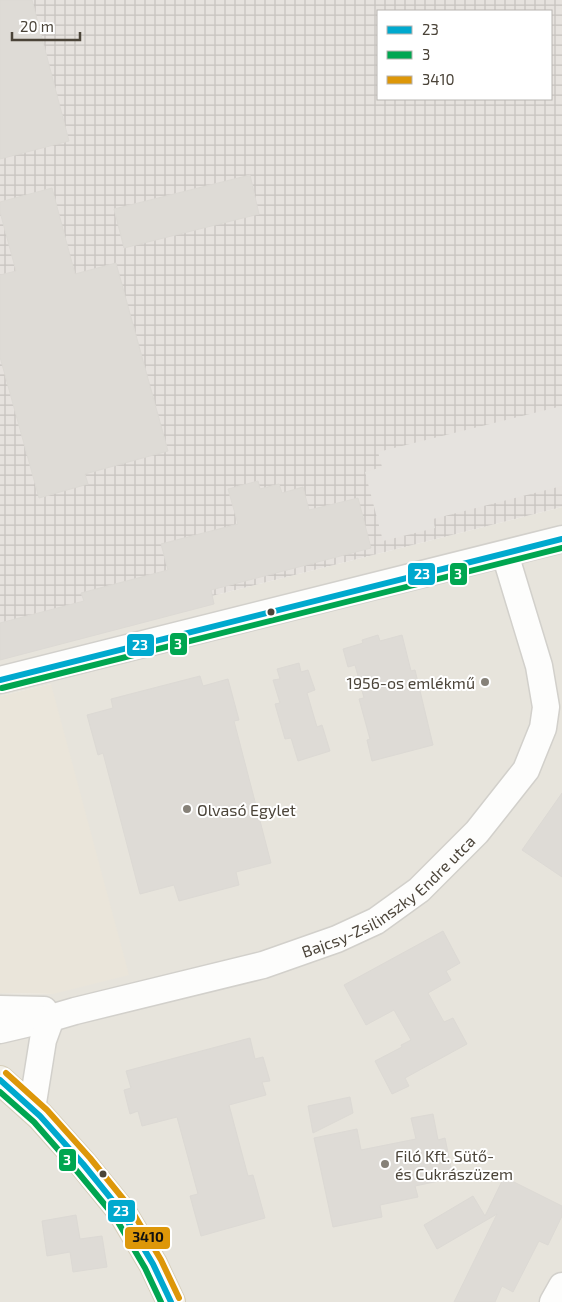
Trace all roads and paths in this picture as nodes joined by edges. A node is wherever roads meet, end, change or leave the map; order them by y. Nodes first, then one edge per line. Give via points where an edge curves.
1 (562, 539) edge
2 (506, 554) junction
3 (0, 680) edge
4 (0, 1009) edge
5 (63, 1015) junction
6 (0, 1030) edge
7 (0, 1080) edge
8 (32, 1109) junction
9 (562, 1286) edge
10 (171, 1302) edge
11 (553, 1302) edge

1 - 2 street
2 - 3 street
2 - 5 street, Bajcsy-Zsilinszky Endre utca via 539,666 546,707 542,728 526,770 476,832 419,890 376,921 330,942 263,965
4 - 5 street
5 - 6 street, Bajcsy-Zsilinszky Endre utca
5 - 8 street via 43,1040
7 - 8 main road
8 - 10 main road via 122,1212
9 - 11 street

